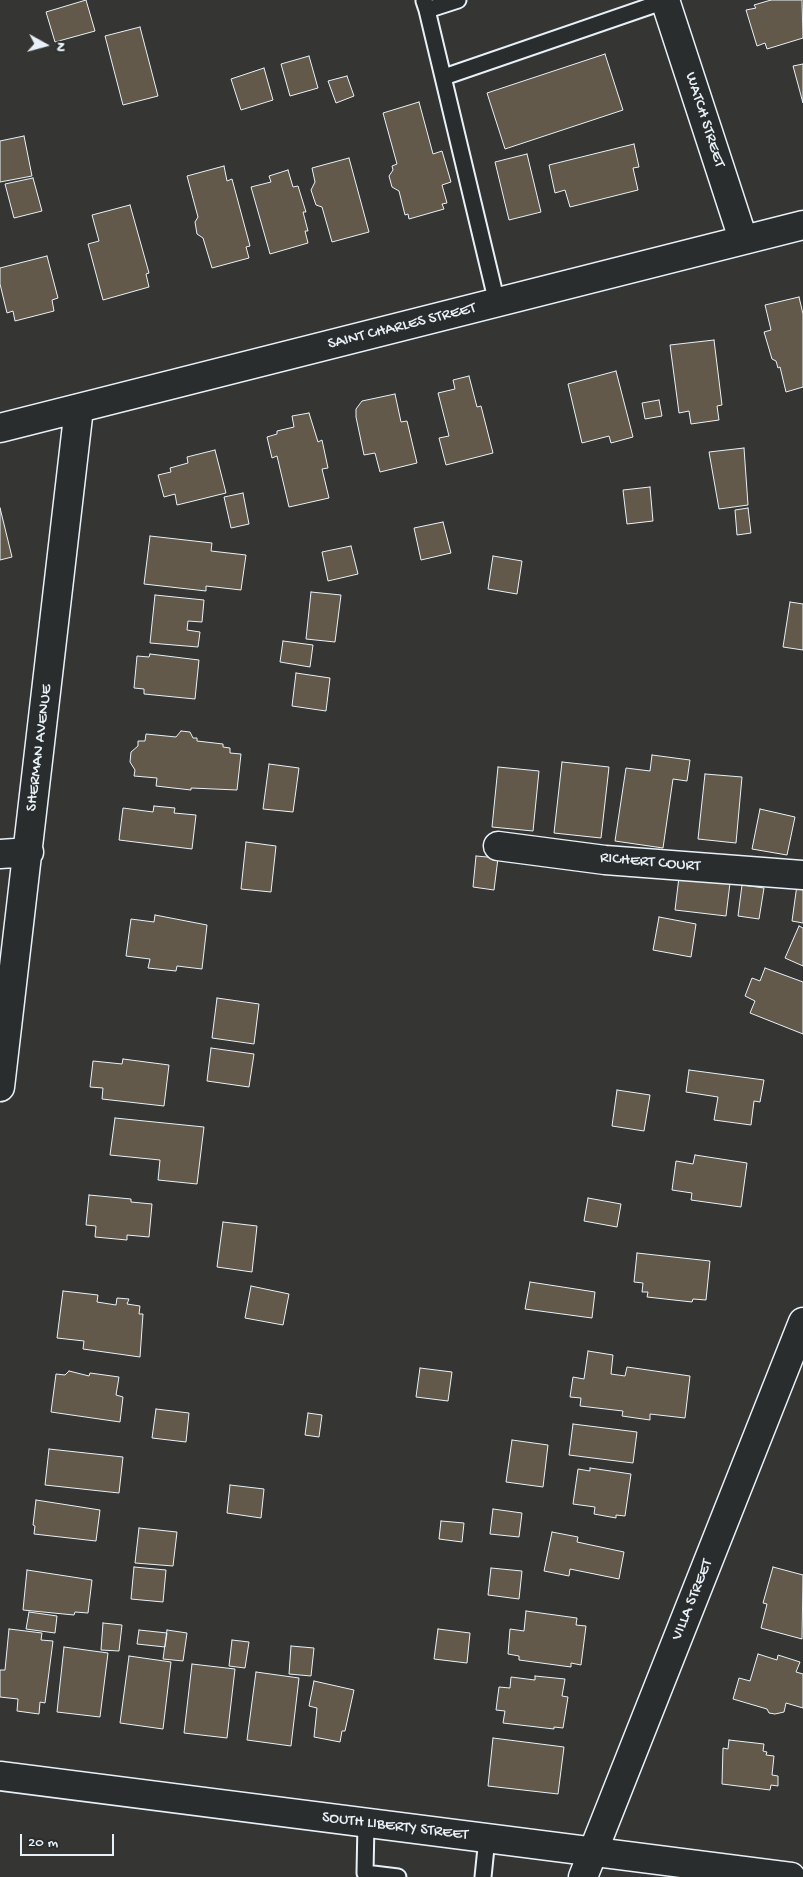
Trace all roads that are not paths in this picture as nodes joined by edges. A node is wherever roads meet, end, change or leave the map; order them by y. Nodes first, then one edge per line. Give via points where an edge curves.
1 (458, 0) edge
2 (665, 0) edge
3 (425, 5) edge
4 (444, 77) junction
5 (803, 225) edge
6 (743, 239) junction
7 (497, 303) junction
8 (79, 408) junction
9 (0, 428) edge
10 (498, 846) dead end
11 (29, 852) junction
12 (0, 854) edge
13 (803, 875) edge
14 (0, 1087) edge
15 (803, 1322) edge
16 (0, 1776) edge
17 (366, 1823) junction
18 (487, 1838) junction
19 (594, 1852) junction
20 (364, 1875) edge
21 (398, 1877) edge
22 (483, 1877) edge
23 (583, 1877) edge
24 (791, 1877) edge

1 - 3 lane
2 - 4 lane
2 - 6 street, WATCH STREET
3 - 4 lane
4 - 7 lane
5 - 6 street, SAINT CHARLES STREET
6 - 7 street, SAINT CHARLES STREET
7 - 8 street, SAINT CHARLES STREET
8 - 9 street, SAINT CHARLES STREET
8 - 11 street, SHERMAN AVENUE
10 - 13 street, RICHERT COURT via 605,860
11 - 12 street
11 - 14 street, SHERMAN AVENUE
15 - 19 street, VILLA STREET
16 - 17 street, SOUTH LIBERTY STREET
17 - 18 street, SOUTH LIBERTY STREET
17 - 20 lane
18 - 19 street, SOUTH LIBERTY STREET
18 - 22 lane
19 - 23 street, VILLA STREET
19 - 24 street, SOUTH LIBERTY STREET
20 - 21 lane

